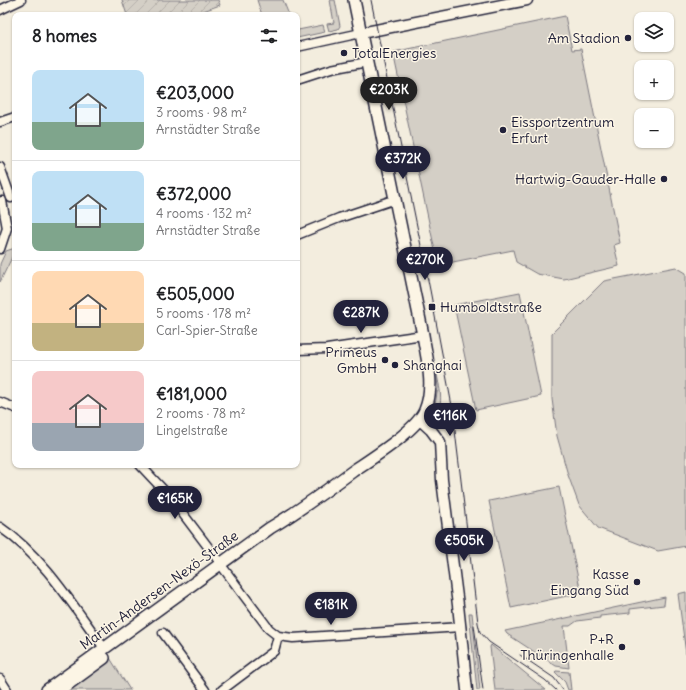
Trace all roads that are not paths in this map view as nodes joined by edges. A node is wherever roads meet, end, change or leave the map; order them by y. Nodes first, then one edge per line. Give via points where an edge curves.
1 (21, 0) edge
2 (354, 0) edge
3 (524, 0) edge
4 (0, 10) edge
5 (361, 33) junction
6 (300, 46) edge
7 (367, 62) junction
8 (300, 79) edge
9 (12, 118) edge
10 (0, 122) edge
11 (0, 167) edge
12 (12, 196) edge
13 (12, 198) edge
14 (396, 199) junction
15 (1, 202) edge
16 (300, 234) edge
17 (0, 249) edge
18 (424, 335) junction
19 (300, 350) edge
20 (0, 402) edge
21 (12, 407) edge
22 (420, 420) junction
23 (143, 468) edge
24 (0, 527) edge
25 (223, 567) junction
26 (461, 627) junction
27 (163, 632) dead end
28 (278, 636) junction
29 (104, 648) junction
30 (0, 679) edge
31 (8, 690) edge
32 (47, 690) edge
33 (60, 690) edge
34 (205, 690) edge
35 (222, 690) edge
36 (467, 690) edge

1 - 4 street
2 - 5 main road
3 - 5 street
5 - 6 street
5 - 7 main road
7 - 8 street via 331,69
7 - 14 main road
9 - 10 street
11 - 12 street
13 - 15 street
14 - 16 street
14 - 18 main road
15 - 17 street via 7,228
18 - 19 street via 327,349
18 - 22 main road via 430,396
20 - 21 street
22 - 25 main road, Martin-Andersen-Nexö-Straße via 291,516 272,534
22 - 26 street via 440,442 442,480
23 - 25 street via 171,498
24 - 29 street via 43,566
25 - 28 street via 269,629
25 - 29 main road, Martin-Andersen-Nexö-Straße
25 - 33 main road, Martin-Andersen-Nexö-Straße
26 - 28 street via 293,638
26 - 36 street
27 - 34 street
28 - 35 street via 274,651
29 - 32 main road, Martin-Andersen-Nexö-Straße
30 - 31 street

